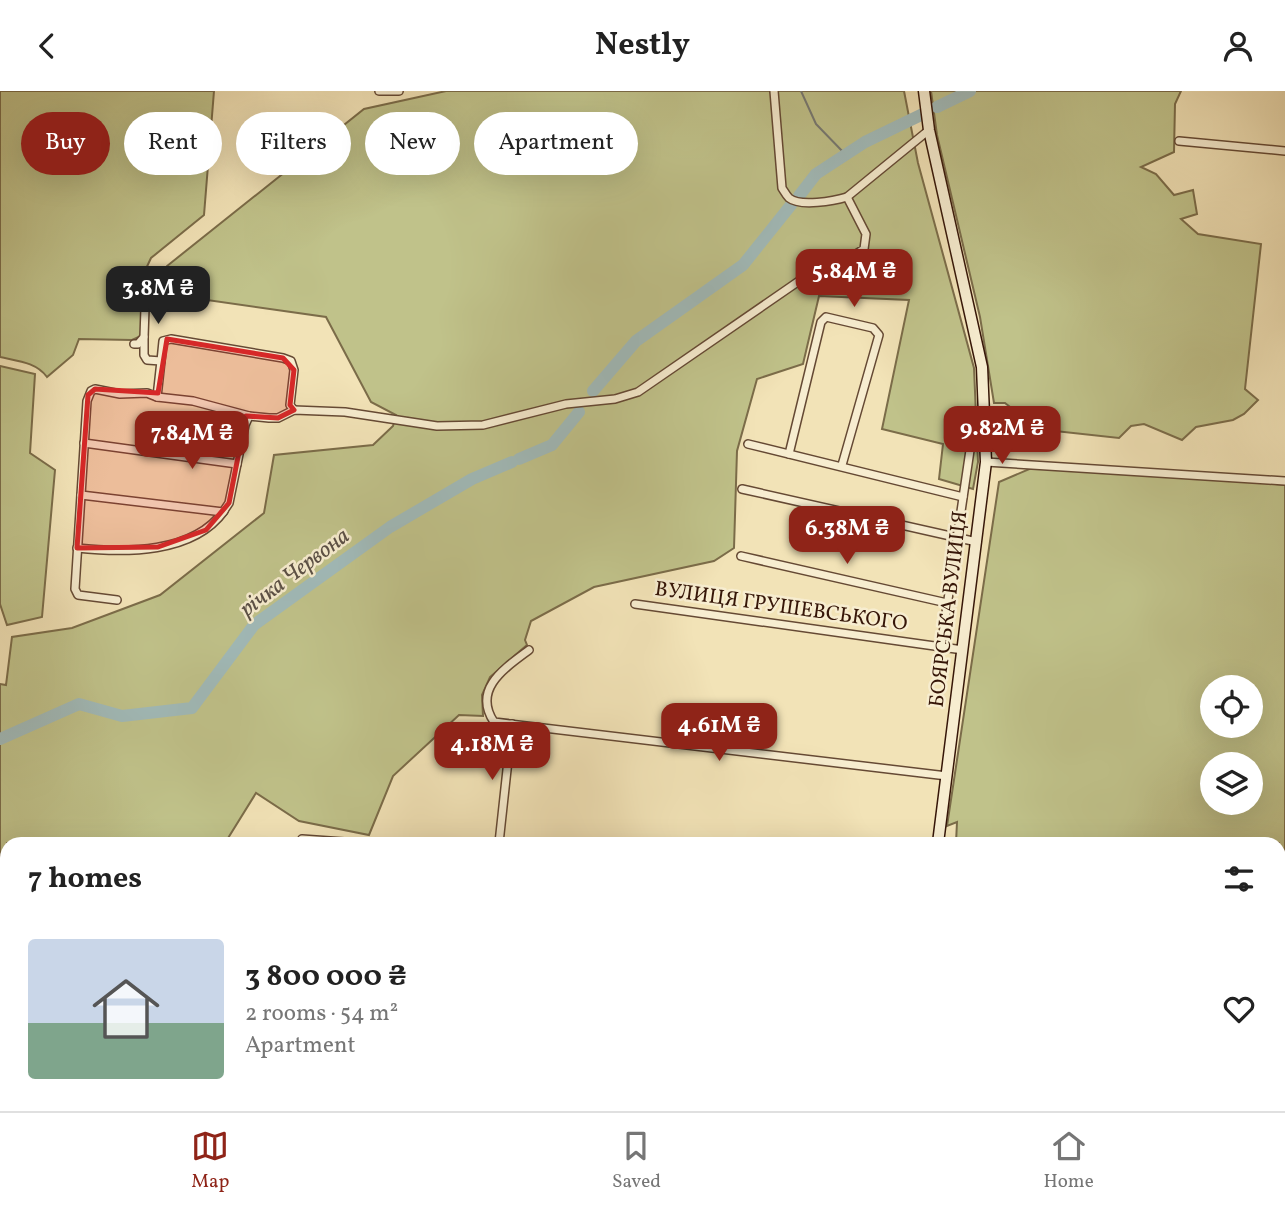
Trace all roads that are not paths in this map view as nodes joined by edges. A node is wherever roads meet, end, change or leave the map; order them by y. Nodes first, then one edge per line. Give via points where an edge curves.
1 (379, 91) edge
2 (399, 91) edge
3 (774, 91) edge
4 (924, 91) edge
5 (929, 130) junction
6 (1179, 141) dead end
7 (1285, 151) edge
8 (847, 197) junction
9 (146, 279) dead end
10 (144, 337) junction
11 (134, 344) dead end
12 (160, 361) junction
13 (157, 397) junction
14 (294, 410) junction
15 (249, 416) junction
16 (973, 431) dead end
17 (84, 443) junction
18 (748, 444) dead end
19 (789, 454) junction
20 (986, 462) junction
21 (237, 464) junction
22 (842, 465) junction
23 (1285, 481) edge
24 (742, 489) dead end
25 (81, 495) junction
26 (963, 497) junction
27 (226, 508) junction
28 (957, 538) junction
29 (976, 542) junction
30 (77, 548) junction
31 (741, 556) dead end
32 (117, 600) dead end
33 (947, 603) junction
34 (635, 604) dead end
35 (941, 647) junction
36 (529, 650) dead end
37 (963, 650) junction
38 (512, 725) junction
39 (947, 776) junction
40 (500, 837) edge
41 (939, 837) edge

1 - 2 street
3 - 8 street via 782,188 798,203
4 - 5 street, БОЯРСЬКА ВУЛИЦЯ
5 - 8 street
5 - 20 street, БОЯРСЬКА ВУЛИЦЯ via 982,367
6 - 7 street
8 - 14 street via 866,234 864,249 828,261 638,392 483,425 437,426 345,412
9 - 10 street
10 - 11 street
10 - 12 street via 147,360
12 - 13 street
12 - 14 street via 163,341 171,339 284,358 294,370 290,405
13 - 15 street
13 - 17 street via 91,391
14 - 15 street via 278,418
15 - 21 street
16 - 26 street
17 - 21 street
17 - 25 street
18 - 19 street
19 - 22 street
19 - 22 street via 821,322 826,317 873,328 879,335
20 - 23 street
20 - 29 street, БОЯРСЬКА ВУЛИЦЯ
21 - 27 street
22 - 26 street
24 - 28 street
25 - 27 street via 217,512
25 - 30 street
26 - 28 street
27 - 30 street via 206,530 158,547
28 - 29 street
28 - 33 street
29 - 37 street, БОЯРСЬКА ВУЛИЦЯ
30 - 32 street via 78,595
31 - 33 street
33 - 35 street
34 - 35 street, ВУЛИЦЯ ГРУШЕВСЬКОГО
35 - 37 street, ВУЛИЦЯ ГРУШЕВСЬКОГО
36 - 38 street via 497,675 487,695 488,713 494,722
37 - 39 street, БОЯРСЬКА ВУЛИЦЯ
38 - 39 street
38 - 40 street
39 - 41 street, БОЯРСЬКА ВУЛИЦЯ

